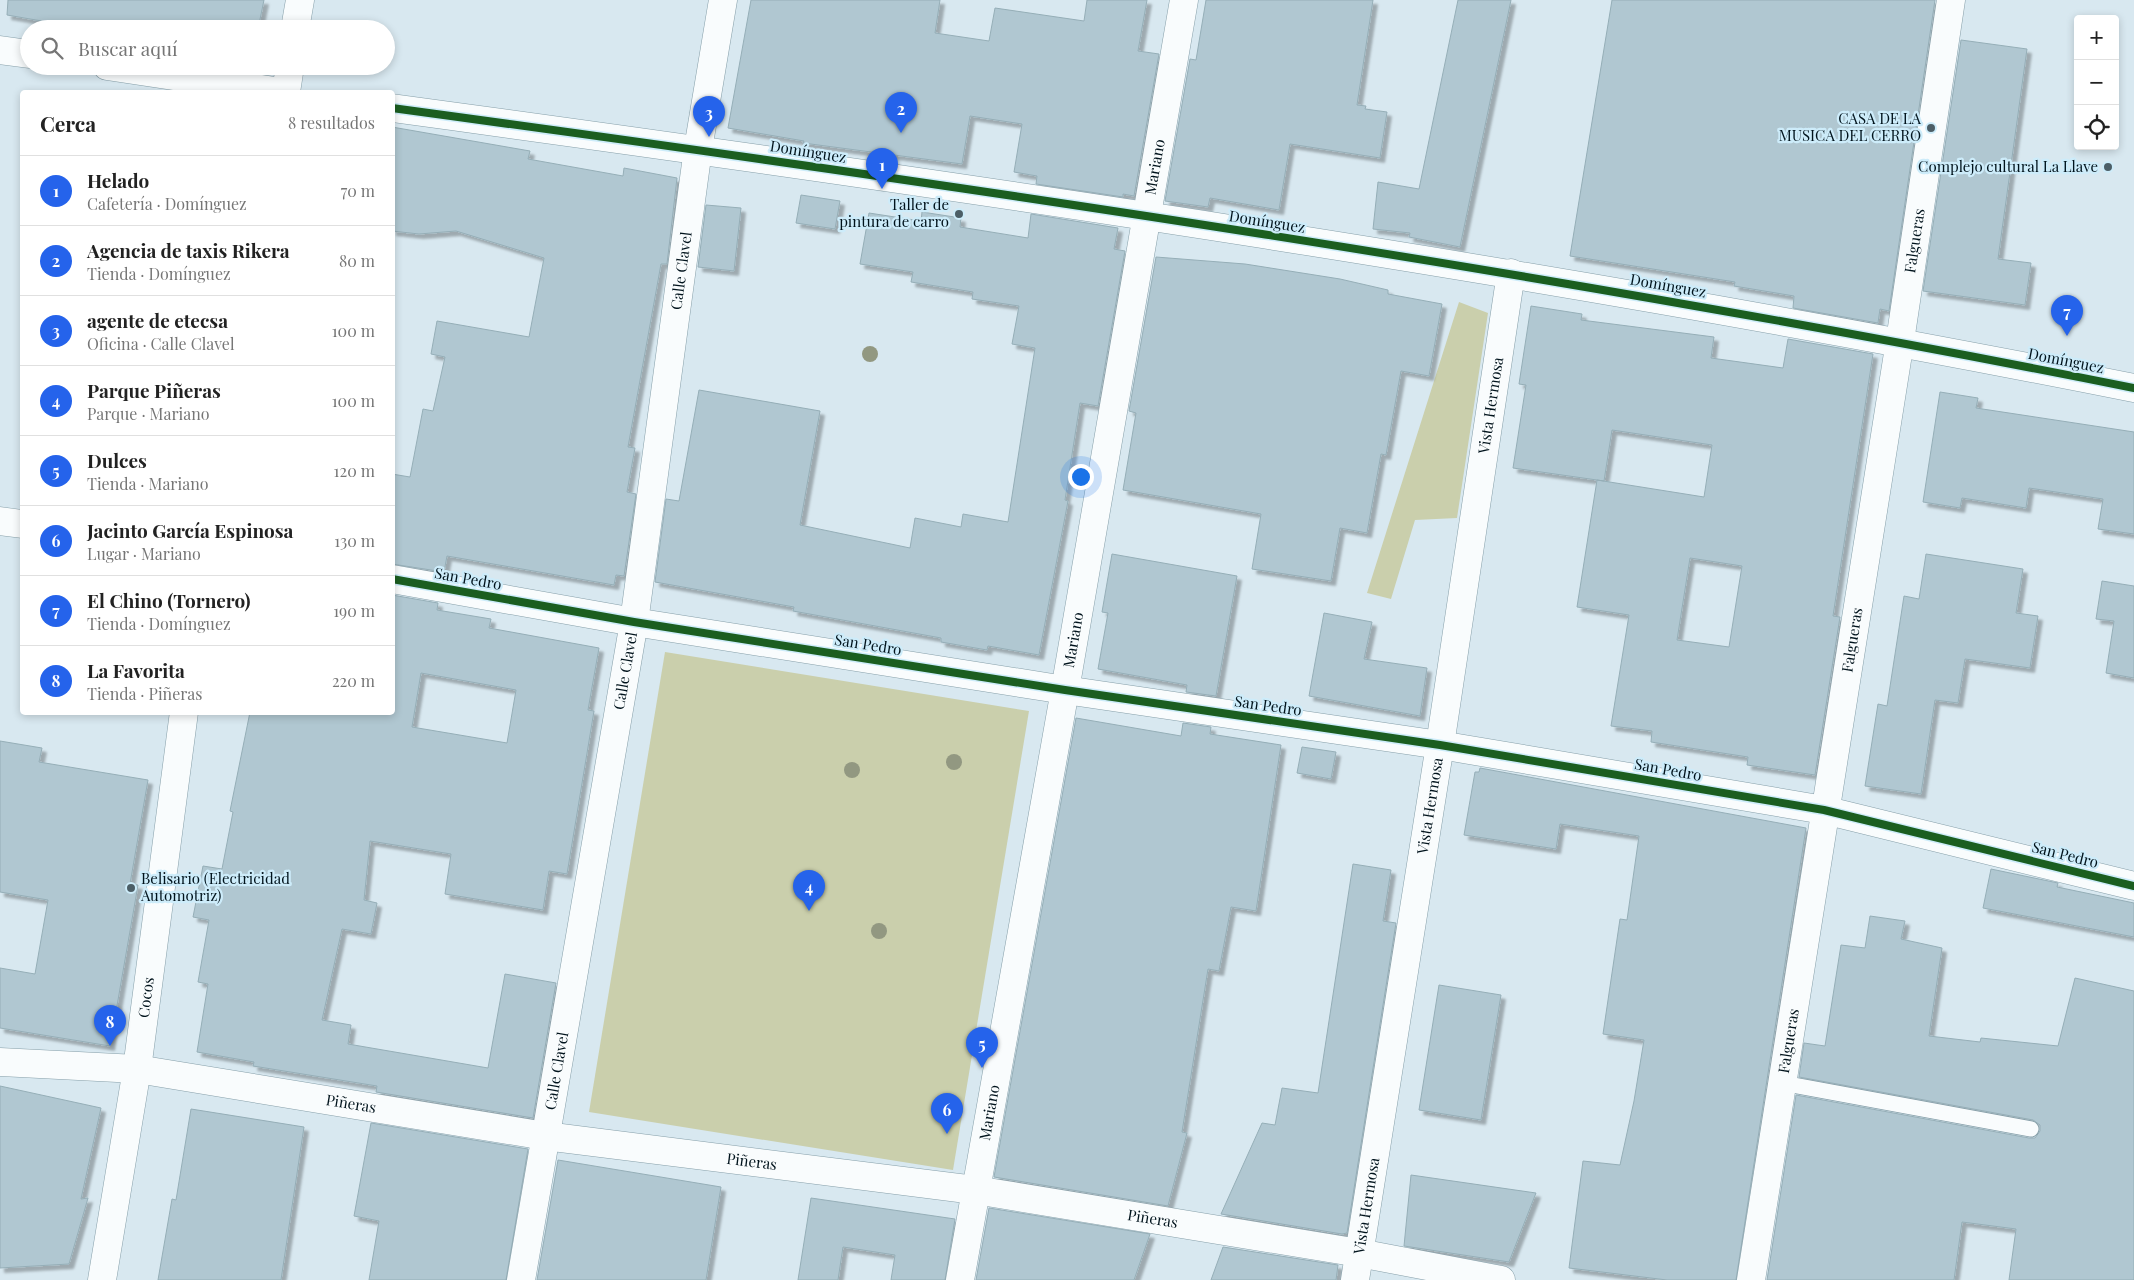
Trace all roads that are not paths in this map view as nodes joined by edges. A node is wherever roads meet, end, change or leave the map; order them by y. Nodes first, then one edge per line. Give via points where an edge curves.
1 (300, 0) edge
2 (723, 0) edge
3 (1184, 0) edge
4 (1951, 0) edge
5 (297, 20) edge
6 (0, 50) edge
7 (20, 53) edge
8 (167, 75) edge
9 (289, 75) edge
10 (268, 90) edge
11 (286, 90) edge
12 (395, 108) edge
13 (698, 149) junction
14 (1146, 217) junction
15 (1511, 273) junction
16 (1900, 342) junction
17 (2134, 388) edge
18 (0, 521) edge
19 (20, 524) edge
20 (395, 580) edge
21 (634, 622) junction
22 (1065, 690) junction
23 (184, 715) edge
24 (1440, 745) junction
25 (1824, 810) junction
26 (2134, 886) edge
27 (0, 1062) edge
28 (137, 1069) junction
29 (1782, 1084) junction
30 (2031, 1129) dead end
31 (545, 1136) junction
32 (975, 1190) junction
33 (1360, 1253) junction
34 (102, 1280) edge
35 (521, 1280) edge
36 (960, 1280) edge
37 (1355, 1280) edge
38 (1501, 1280) edge
39 (1751, 1280) edge

1 - 5 street
2 - 13 street, Calle Clavel
3 - 14 street, Mariano
4 - 16 street, Falgueras
6 - 7 street
8 - 10 street
9 - 11 street
12 - 13 street, Domínguez
13 - 14 street, Domínguez
13 - 21 street, Calle Clavel
14 - 15 street, Domínguez
14 - 22 street, Mariano
15 - 16 street, Domínguez
15 - 24 street, Vista Hermosa
16 - 17 street, Domínguez
16 - 25 street, Falgueras
18 - 19 street
20 - 21 street, San Pedro
21 - 22 street, San Pedro
21 - 31 street, Calle Clavel
22 - 24 street, San Pedro
22 - 32 street, Mariano
23 - 28 street, Cocos
24 - 25 street, San Pedro
24 - 33 street, Vista Hermosa
25 - 26 street, San Pedro
25 - 29 street, Falgueras
27 - 28 street, Piñeras
28 - 31 street, Piñeras
28 - 34 street, Cocos
29 - 30 lane
29 - 39 street, Falgueras
31 - 32 street, Piñeras
31 - 35 street, Calle Clavel
32 - 33 street, Piñeras
32 - 36 street, Mariano
33 - 37 street, Vista Hermosa
33 - 38 street, Piñeras

